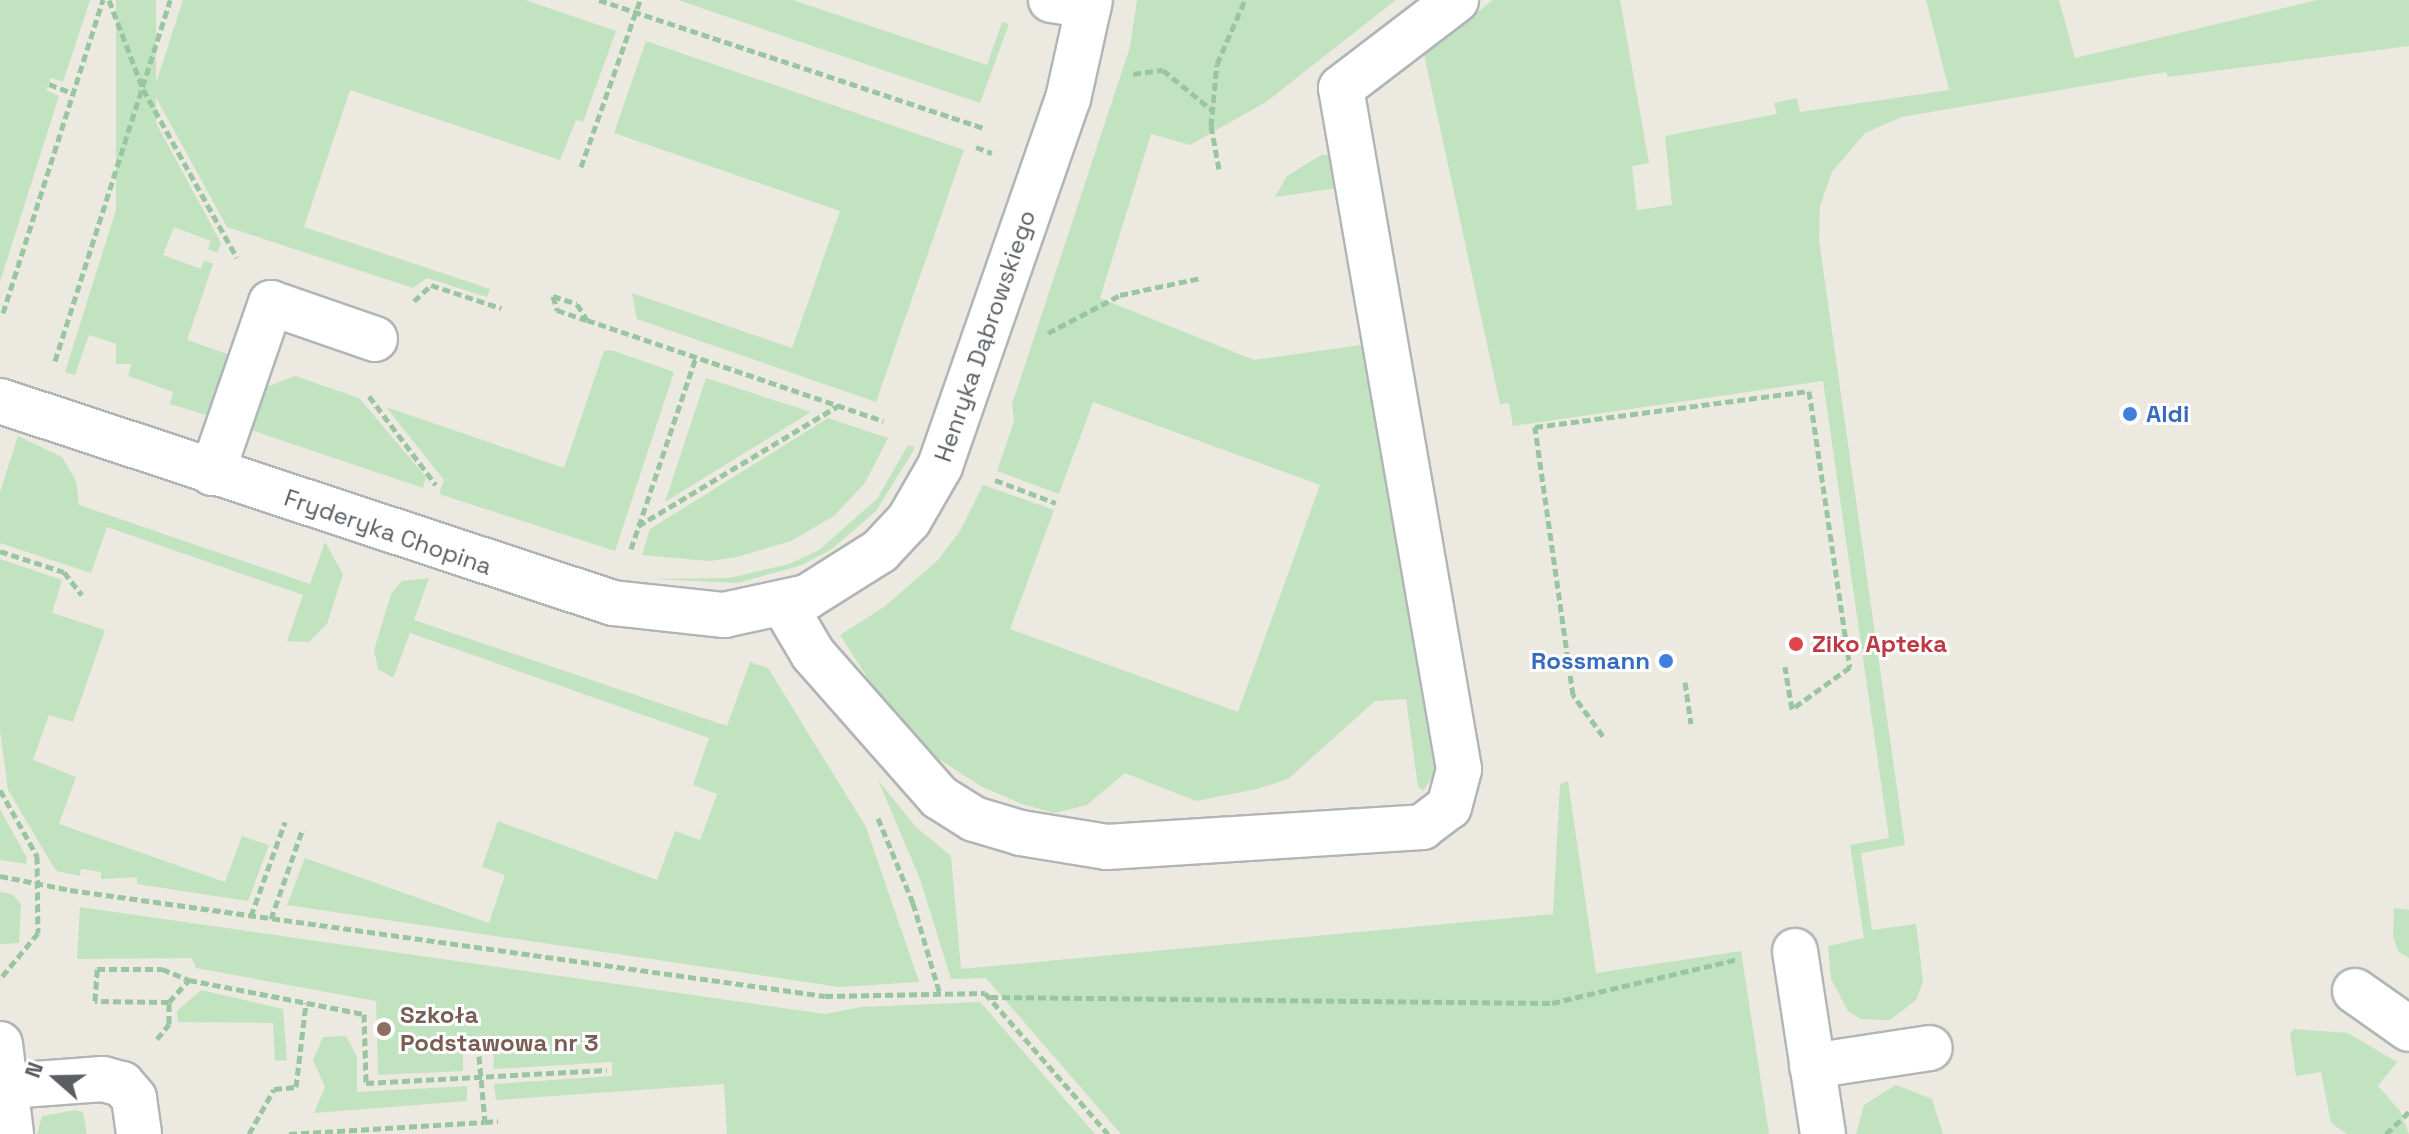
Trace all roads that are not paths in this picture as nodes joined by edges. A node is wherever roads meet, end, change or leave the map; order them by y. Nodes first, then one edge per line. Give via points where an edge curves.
1 (1456, 0) edge
2 (1077, 2) edge
3 (375, 339) road end
4 (0, 401) edge
5 (212, 473) junction
6 (784, 605) junction
7 (1775, 953) road end
8 (2355, 991) dead end
9 (2409, 1029) edge
10 (0, 1044) edge
11 (1930, 1048) dead end
12 (1812, 1066) junction
13 (8, 1086) junction
14 (11, 1134) edge
15 (139, 1134) edge
16 (1823, 1134) edge

1 - 6 street via 1341,88 1459,769 1449,807 1422,827 1107,847 1021,833 974,819 939,797 813,654
2 - 6 street, Henryka Dąbrowskiego via 1068,99 930,486 880,551 825,587
3 - 5 street via 271,303
4 - 5 street, Fryderyka Chopina
5 - 6 street, Fryderyka Chopina via 613,603 724,615
7 - 12 street
8 - 9 street
10 - 13 street
11 - 12 street
12 - 16 street
13 - 14 street
13 - 15 street via 103,1079 122,1084 134,1098

